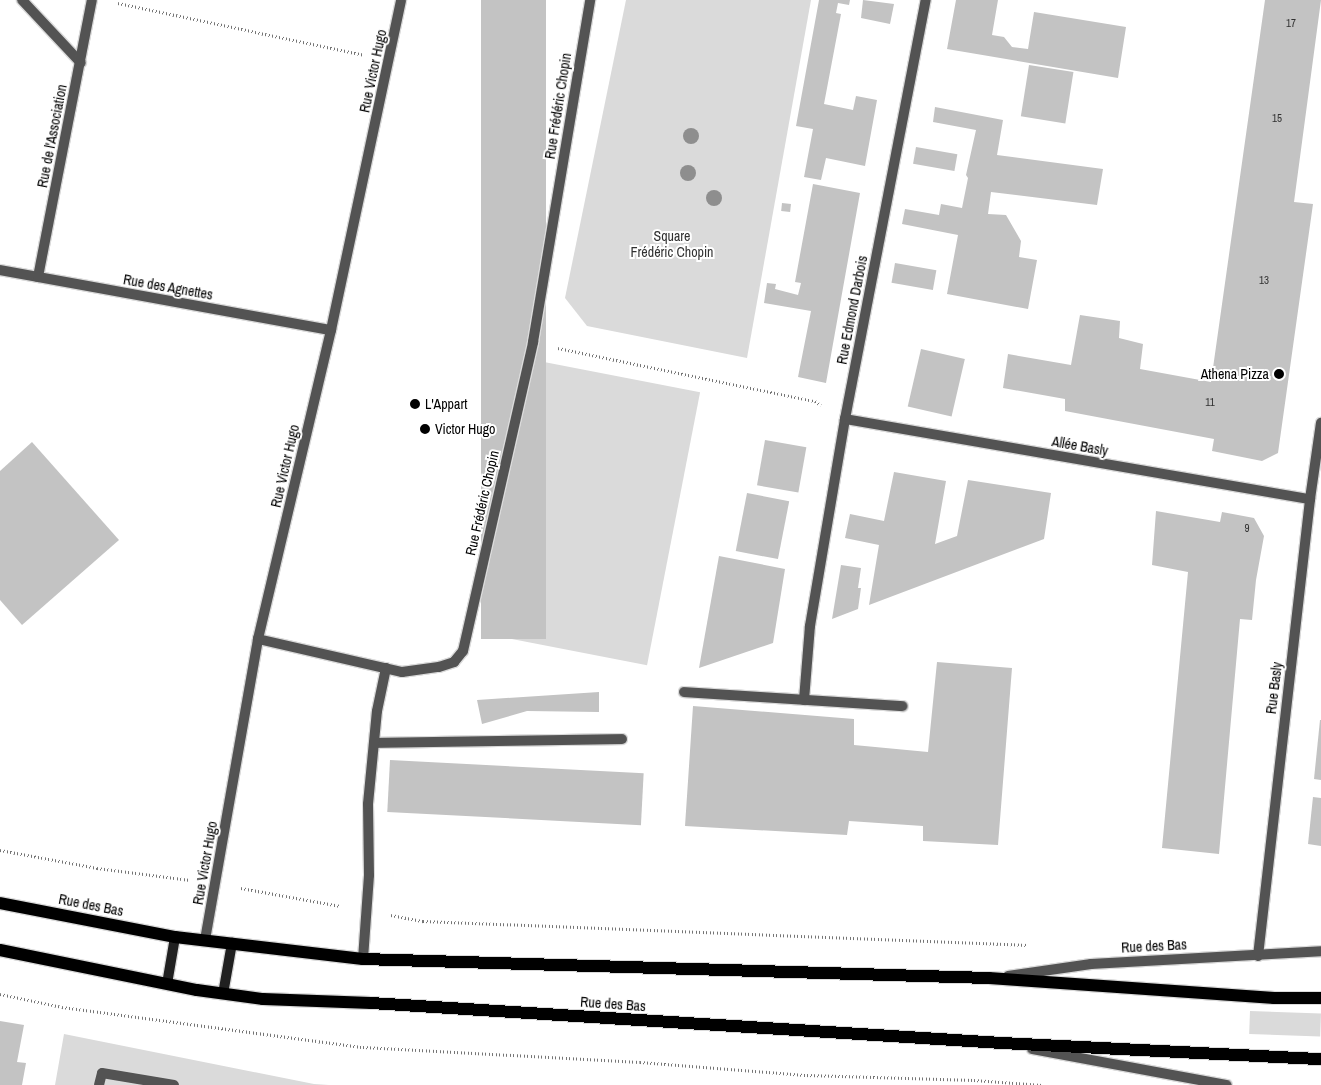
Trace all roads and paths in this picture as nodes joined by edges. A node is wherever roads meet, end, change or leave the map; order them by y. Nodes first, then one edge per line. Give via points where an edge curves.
1 (22, 0) edge
2 (92, 0) edge
3 (401, 0) edge
4 (590, 0) edge
5 (926, 0) edge
6 (112, 2) dead end
7 (390, 61) junction
8 (81, 62) junction
9 (0, 270) edge
10 (38, 277) junction
11 (330, 330) junction
12 (533, 342) junction
13 (845, 419) junction
14 (1321, 423) edge
15 (1310, 499) junction
16 (258, 639) junction
17 (386, 668) junction
18 (684, 692) dead end
19 (804, 700) junction
20 (903, 706) dead end
21 (622, 739) dead end
22 (374, 743) junction
23 (0, 850) edge
24 (216, 884) junction
25 (0, 903) edge
26 (366, 911) junction
27 (176, 937) junction
28 (205, 940) junction
29 (232, 943) junction
30 (1035, 945) dead end
31 (0, 950) edge
32 (1321, 951) edge
33 (1258, 956) junction
34 (363, 959) junction
35 (989, 978) junction
36 (167, 984) junction
37 (0, 994) edge
38 (223, 994) junction
39 (1321, 998) edge
40 (1002, 1043) junction
41 (1321, 1059) edge
42 (99, 1085) edge
43 (174, 1085) edge
44 (1042, 1085) edge
45 (1226, 1085) edge

1 - 8 street
2 - 8 street, Rue de l'Association
3 - 7 street, Rue Victor Hugo
4 - 12 street, Rue Frédéric Chopin
5 - 13 street, Rue Edmond Darbois
6 - 7 path
7 - 11 street, Rue Victor Hugo
8 - 10 street, Rue de l'Association
9 - 10 street, Rue des Agnettes
10 - 11 street, Rue des Agnettes
11 - 16 street, Rue Victor Hugo
12 - 13 path via 815,402
12 - 17 street, Rue Frédéric Chopin via 463,651 454,662 439,667 402,672
13 - 15 street, Allée Basly
13 - 19 street, Rue Edmond Darbois via 810,626
14 - 15 street, Rue Basly
15 - 33 street, Rue Basly
16 - 17 street, Rue Frédéric Chopin
16 - 24 street, Rue Victor Hugo
17 - 22 street
18 - 19 street
19 - 20 street
21 - 22 street
22 - 26 street via 368,804
23 - 24 path via 97,868
24 - 26 path
24 - 28 street, Rue Victor Hugo
25 - 27 main road, Rue des Bas
26 - 30 path via 423,921
26 - 34 street
27 - 28 main road, Rue des Bas
27 - 36 main road
28 - 29 main road, Rue des Bas
29 - 34 main road, Rue des Bas
29 - 38 main road
31 - 36 main road, Rue des Bas
32 - 33 street, Rue des Bas
33 - 35 street, Rue des Bas via 1091,964
34 - 35 main road, Rue des Bas
35 - 39 main road, Rue des Bas via 1274,998
36 - 38 main road, Rue des Bas
37 - 44 path via 62,1006 363,1047 807,1075
38 - 40 main road, Rue des Bas
40 - 41 main road, Rue des Bas
40 - 45 street, Rue des Bas
42 - 43 street via 102,1072

